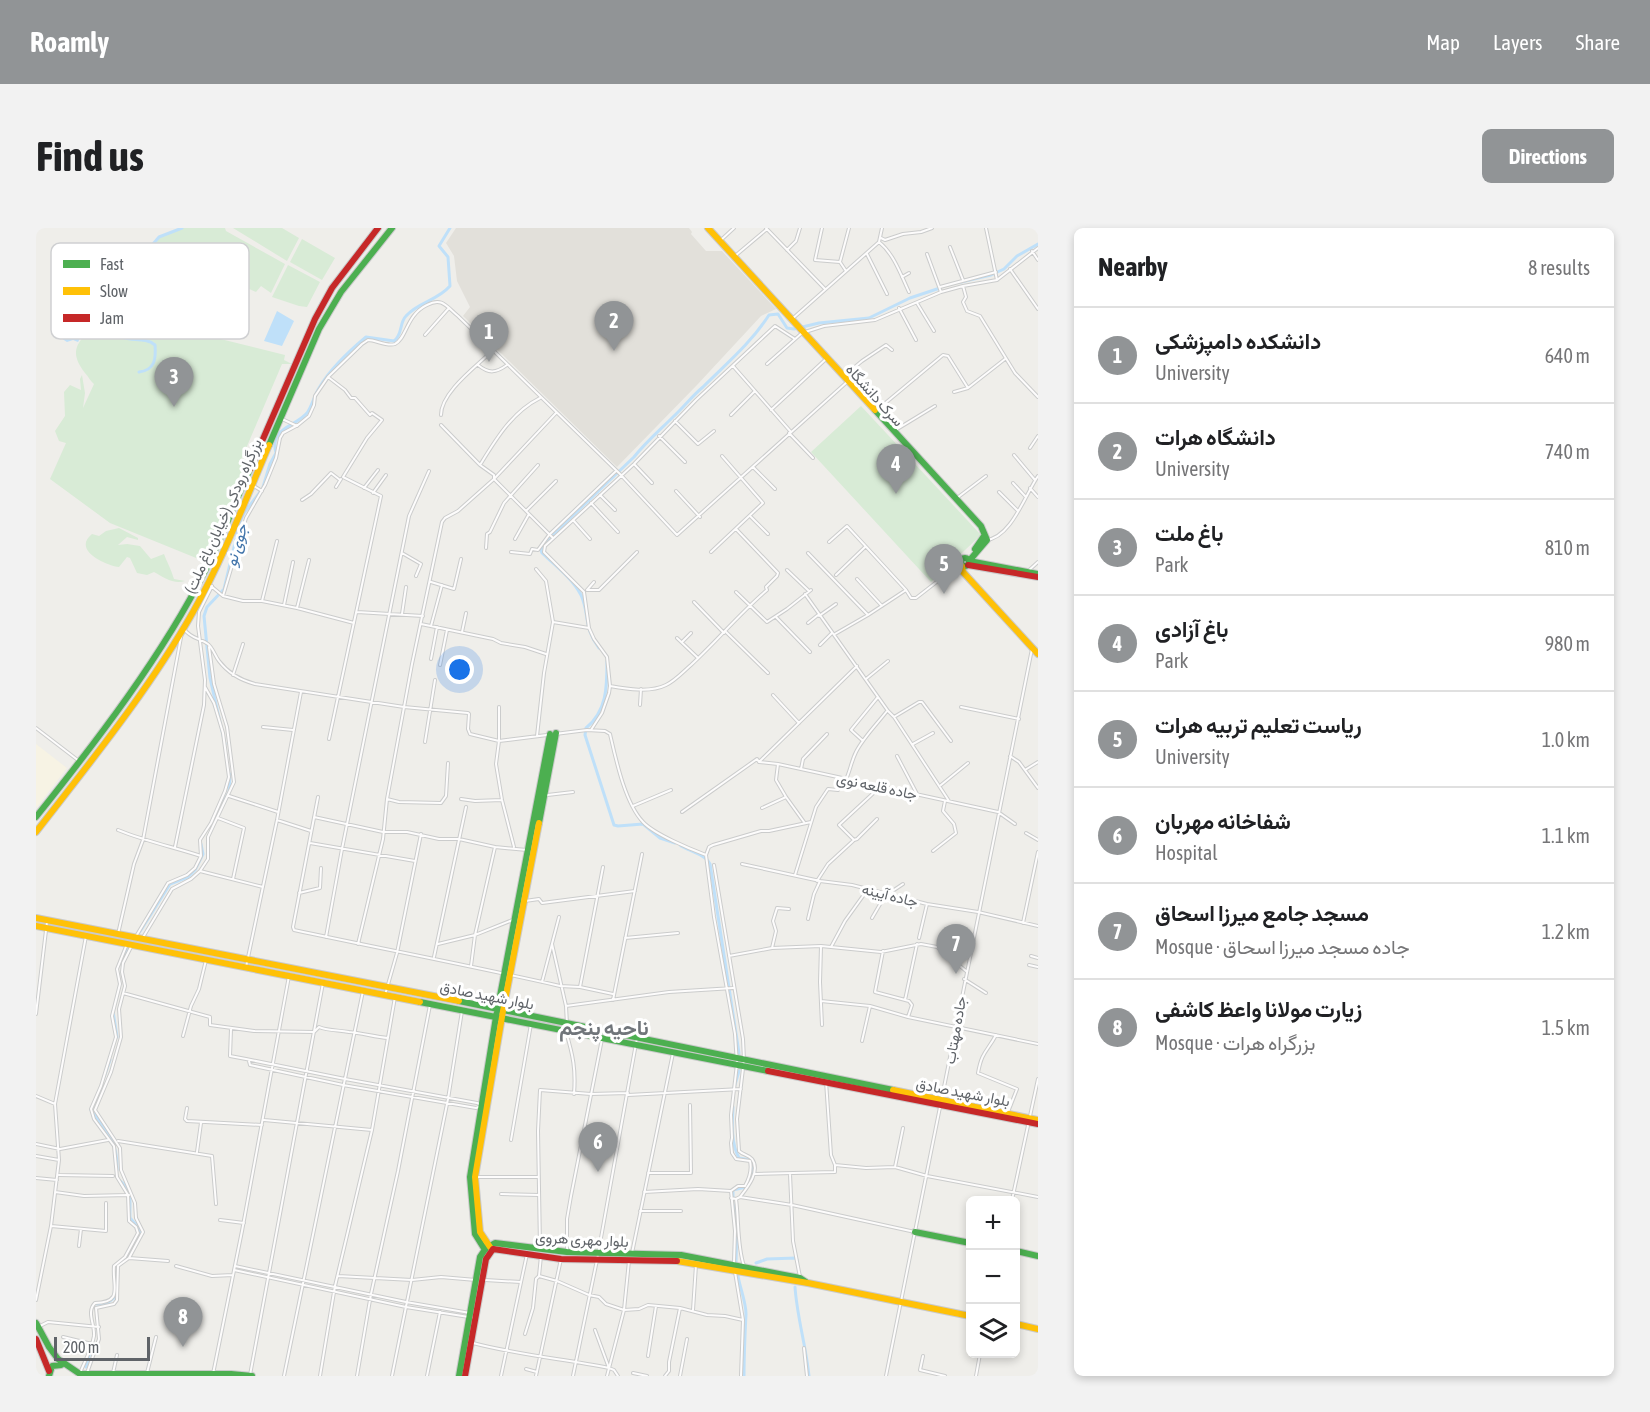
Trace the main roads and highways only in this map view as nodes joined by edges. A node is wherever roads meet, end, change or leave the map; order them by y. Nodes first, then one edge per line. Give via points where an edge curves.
1 (378, 228) edge
2 (392, 228) edge
3 (708, 228) edge
4 (985, 540) junction
5 (976, 551) junction
6 (965, 563) junction
7 (980, 564) junction
8 (1038, 576) edge
9 (1038, 654) edge
10 (553, 733) road end
11 (36, 817) edge
12 (36, 832) edge
13 (531, 851) junction
14 (36, 918) edge
15 (46, 924) junction
16 (36, 926) edge
17 (507, 974) junction
18 (500, 1014) junction
19 (567, 1027) junction
20 (637, 1042) junction
21 (740, 1062) junction
22 (942, 1103) junction
23 (483, 1107) junction
24 (1030, 1120) junction
25 (1038, 1122) edge
26 (915, 1232) road end
27 (966, 1241) edge
28 (488, 1249) junction
29 (1020, 1252) edge
30 (541, 1253) junction
31 (630, 1256) junction
32 (1038, 1256) edge
33 (597, 1257) junction
34 (735, 1267) junction
35 (800, 1280) junction
36 (966, 1315) edge
37 (472, 1316) junction
38 (37, 1325) edge
39 (1020, 1325) edge
40 (1038, 1329) edge
41 (36, 1339) edge
42 (61, 1365) junction
43 (69, 1372) edge
44 (49, 1374) edge
45 (83, 1375) edge
46 (113, 1376) edge
47 (147, 1376) edge
48 (248, 1376) edge
49 (459, 1376) edge
50 (465, 1376) edge

1 - 11 main road, بزرگراه رودکی (خیابان باغ ملت) via 332,288 315,319 206,569 186,606 132,689
2 - 12 main road, بزرگراه رودکی (خیابان باغ ملت) via 340,292 319,329 279,418 267,466 252,485 238,529 210,585 153,676
3 - 4 main road, سرک دانشگاه via 985,532
4 - 5 main road
4 - 6 main road
5 - 6 main road
5 - 7 main road
6 - 7 main road
6 - 8 main road
6 - 9 main road via 963,572
7 - 8 main road
10 - 13 main road
13 - 17 main road
13 - 17 main road
14 - 15 main road, بلوار شهید صادق
15 - 16 main road, بلوار شهید صادق
15 - 18 main road, بلوار شهید صادق via 118,934
15 - 18 main road, بلوار شهید صادق via 86,936 246,968
17 - 18 main road
18 - 19 main road, بلوار شهید صادق
18 - 19 main road, بلوار شهید صادق via 531,1024
18 - 23 main road
19 - 20 main road, بلوار شهید صادق
19 - 20 main road, بلوار شهید صادق via 602,1038
20 - 21 main road, بلوار شهید صادق
20 - 21 main road, بلوار شهید صادق via 673,1053
21 - 22 main road, بلوار شهید صادق
21 - 22 main road, بلوار شهید صادق
22 - 24 main road, بلوار شهید صادق
22 - 24 main road, بلوار شهید صادق via 1008,1112
23 - 28 main road via 475,1177 480,1232
23 - 28 main road via 470,1192 475,1234
24 - 25 main road, بلوار شهید صادق
26 - 27 main road
28 - 30 main road, بلوار مهری هروی
28 - 30 main road, بلوار مهری هروی via 495,1243
28 - 37 main road
29 - 32 main road
30 - 33 main road, بلوار مهری هروی
30 - 33 main road, بلوار مهری هروی via 561,1259
31 - 33 main road, بلوار مهری هروی
31 - 34 main road, بلوار مهری هروی
31 - 34 main road, بلوار مهری هروی via 681,1255
34 - 35 main road, بلوار مهری هروی
34 - 35 main road, بلوار مهری هروی
35 - 36 main road, بلوار مهری هروی
37 - 49 main road
37 - 50 main road
38 - 42 main road
39 - 40 main road
41 - 44 main road
42 - 43 main road
42 - 44 main road via 55,1365
43 - 45 main road
45 - 46 main road
46 - 47 main road
47 - 48 main road

